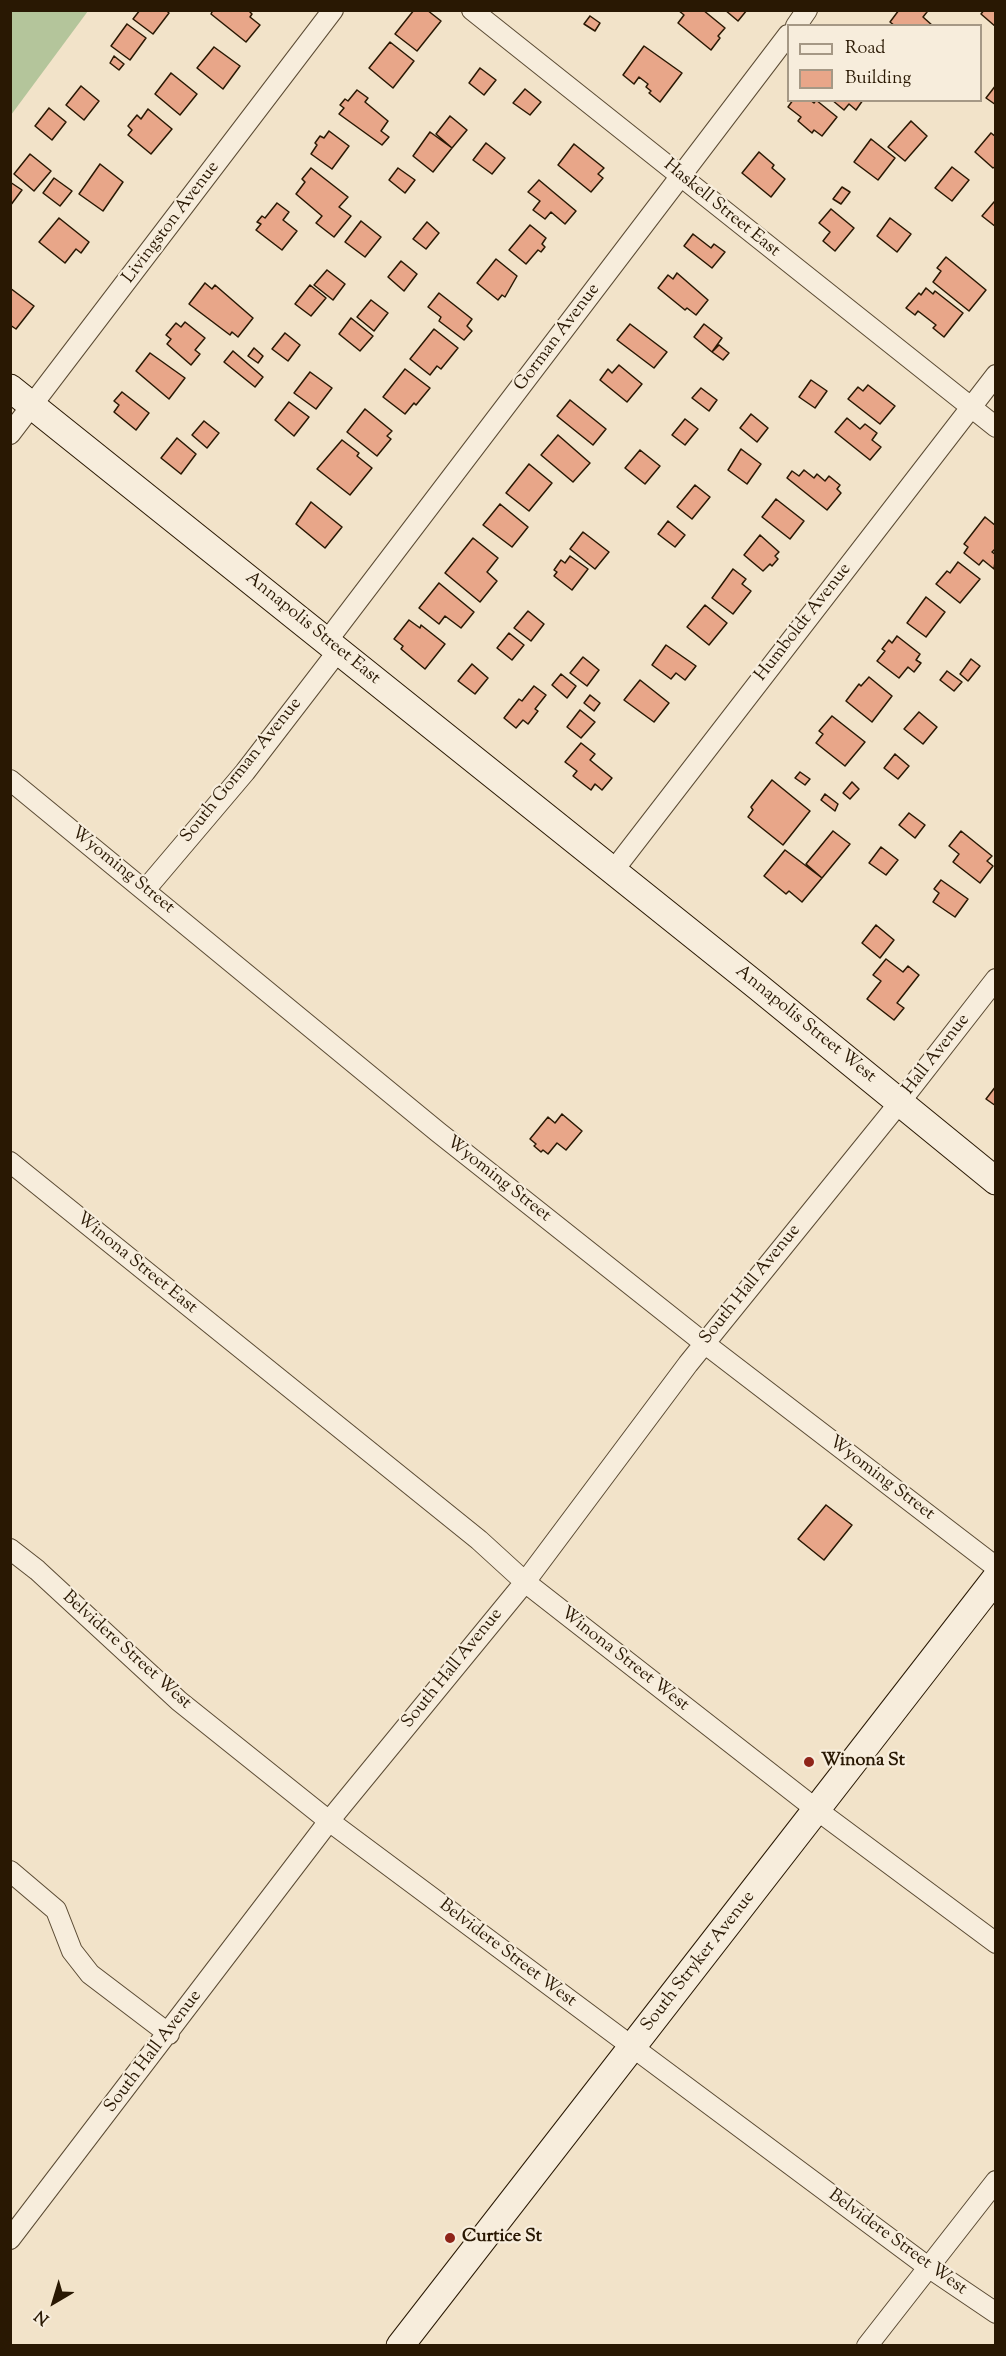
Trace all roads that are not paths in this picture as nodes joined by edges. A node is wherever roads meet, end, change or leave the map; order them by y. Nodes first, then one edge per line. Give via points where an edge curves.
1 (333, 10) edge
2 (472, 10) edge
3 (807, 10) edge
4 (796, 24) edge
5 (787, 38) edge
6 (682, 177) junction
7 (996, 375) edge
8 (10, 388) edge
9 (33, 406) junction
10 (971, 407) junction
11 (996, 427) edge
12 (10, 434) edge
13 (333, 646) junction
14 (10, 780) edge
15 (613, 871) junction
16 (145, 890) junction
17 (996, 979) edge
18 (900, 1102) junction
19 (10, 1162) edge
20 (996, 1182) edge
21 (704, 1343) junction
22 (262, 1365) joint
23 (10, 1549) edge
24 (996, 1567) edge
25 (996, 1578) edge
26 (525, 1582) junction
27 (817, 1810) junction
28 (329, 1821) junction
29 (10, 1871) edge
30 (996, 1943) edge
31 (169, 2034) junction
32 (632, 2048) junction
33 (996, 2181) edge
34 (10, 2239) edge
35 (928, 2267) junction
36 (996, 2313) edge
37 (400, 2346) edge
38 (867, 2346) edge

1 - 9 street, Livingston Avenue
2 - 6 street, Haskell Street East
3 - 4 street
5 - 6 street, Gorman Avenue
6 - 10 street, Haskell Street East
6 - 13 street, Gorman Avenue
7 - 10 street, Humboldt Avenue
8 - 9 street, Annapolis Street East
9 - 12 street, Livingston Avenue
9 - 13 street, Annapolis Street East
10 - 11 street, Haskell Street East
10 - 15 street, Humboldt Avenue
13 - 15 street, Annapolis Street East
13 - 16 street, South Gorman Avenue via 245,772
14 - 16 street, Wyoming Street
15 - 18 street, Annapolis Street West
16 - 21 street, Wyoming Street via 438,1132
17 - 18 street, Hall Avenue
18 - 20 street, Annapolis Street West
18 - 21 street, South Hall Avenue
19 - 22 street, Winona Street East
21 - 24 street, Wyoming Street
21 - 26 street, South Hall Avenue
22 - 26 street, Winona Street West via 480,1540
23 - 28 street, Belvidere Street West via 179,1701
25 - 27 street, South Stryker Avenue
26 - 27 street, Winona Street West
26 - 28 street, South Hall Avenue
27 - 30 street, Winona Street West
27 - 32 street, South Stryker Avenue
28 - 31 street, South Hall Avenue
28 - 32 street, Belvidere Street West
29 - 31 street via 56,1910 72,1951 90,1974
31 - 34 street, South Hall Avenue
32 - 35 street, Belvidere Street West
32 - 37 street, South Stryker Avenue
33 - 35 street
35 - 36 street, Belvidere Street West
35 - 38 street

